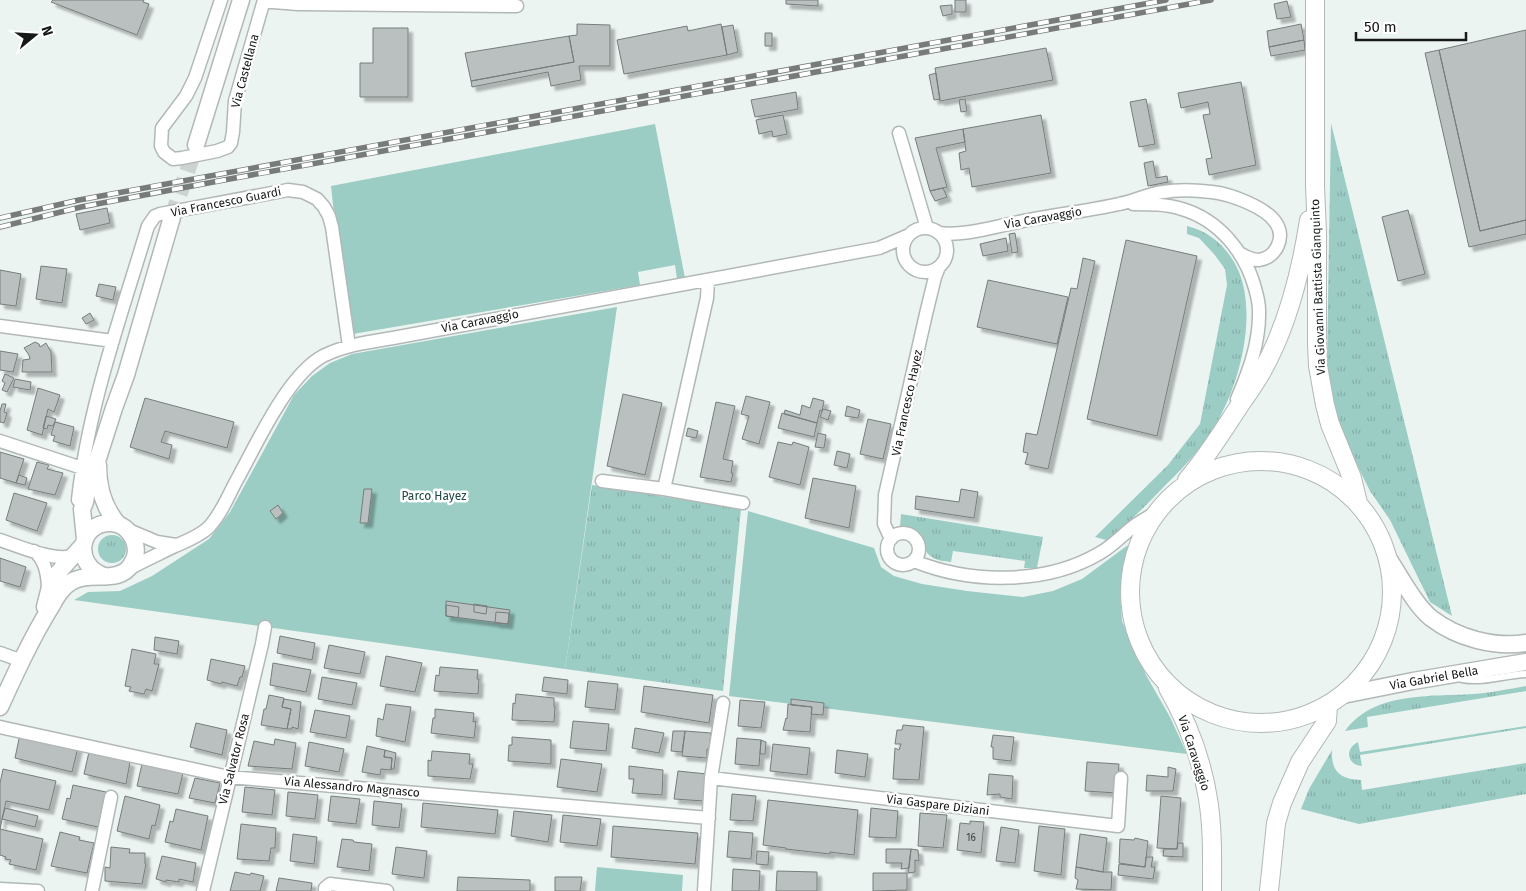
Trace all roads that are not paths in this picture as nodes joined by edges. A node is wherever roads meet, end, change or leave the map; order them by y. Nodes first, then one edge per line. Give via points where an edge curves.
1 (221, 0) edge
2 (241, 0) edge
3 (264, 0) edge
4 (1315, 0) edge
5 (517, 6) dead end
6 (899, 134) dead end
7 (196, 144) tunnel mouth
8 (1314, 185) junction
9 (1120, 204) junction
10 (172, 217) tunnel mouth
11 (933, 230) junction
12 (966, 232) junction
13 (907, 236) junction
14 (879, 248) junction
15 (947, 248) junction
16 (1241, 254) junction
17 (904, 257) junction
18 (939, 267) junction
19 (708, 280) junction
20 (0, 326) edge
21 (114, 341) junction
22 (349, 346) junction
23 (1227, 424) junction
24 (0, 441) edge
25 (98, 458) junction
26 (82, 468) junction
27 (602, 481) dead end
28 (664, 490) junction
29 (1178, 490) junction
30 (744, 503) dead end
31 (1358, 503) junction
32 (82, 509) junction
33 (1157, 512) junction
34 (122, 527) junction
35 (891, 539) junction
36 (0, 540) edge
37 (176, 546) junction
38 (81, 547) junction
39 (34, 551) junction
40 (1388, 558) junction
41 (914, 561) junction
42 (123, 573) junction
43 (104, 576) junction
44 (48, 593) junction
45 (40, 623) junction
46 (265, 627) dead end
47 (1526, 643) edge
48 (0, 653) edge
49 (22, 661) junction
50 (1526, 662) edge
51 (1526, 674) edge
52 (1443, 676) junction
53 (1163, 678) junction
54 (1342, 695) junction
55 (723, 702) dead end
56 (1328, 705) junction
57 (0, 707) edge
58 (0, 727) edge
59 (229, 777) junction
60 (711, 778) junction
61 (1121, 778) dead end
62 (111, 797) dead end
63 (709, 818) junction
64 (0, 889) edge
65 (38, 891) edge
66 (92, 891) edge
67 (203, 891) edge
68 (325, 891) edge
69 (388, 891) edge
70 (704, 891) edge
71 (1212, 891) edge
72 (1271, 891) edge

1 - 3 street, Via Castellana via 195,78 162,128 161,146 173,159 217,151 231,143 235,101
2 - 7 street, Via Castellana
3 - 5 street via 298,4
4 - 8 main road, Via Giovanni Battista Gianquinto
6 - 11 street
8 - 23 main road, Via Giovanni Battista Gianquinto via 1300,265 1284,323 1261,373
8 - 31 main road, Via Giovanni Battista Gianquinto via 1318,366 1324,405 1352,478
9 - 12 street, Via Caravaggio
9 - 16 street, Via Caravaggio via 1165,205 1184,209 1212,224 1230,239
9 - 16 street, Via Caravaggio via 1181,190 1231,196 1270,216 1280,235 1277,249 1269,257 1253,259
10 - 25 street
11 - 12 street, Via Caravaggio via 948,234
11 - 13 street, Via Caravaggio via 920,228
11 - 15 street via 944,239
12 - 15 street, Via Caravaggio
13 - 14 street, Via Caravaggio
13 - 17 street
14 - 17 street
14 - 19 street, Via Caravaggio
15 - 18 street, Via Caravaggio via 944,262
16 - 23 street, Via Caravaggio via 1258,298 1259,319 1252,362
17 - 18 street via 918,271 933,271
18 - 35 street, Via Francesco Hayez via 885,495 884,524
19 - 22 street, Via Caravaggio
19 - 28 street via 707,298
20 - 21 street
21 - 22 street, Via Francesco Guardi via 148,226 155,216 295,190 317,199 329,216
21 - 26 street, Via Francesco Guardi
22 - 37 street, Via Caravaggio via 322,357 304,371 286,394 214,521 200,534
23 - 29 main road, Via Giovanni Battista Gianquinto via 1206,457
24 - 26 street
25 - 32 street
25 - 34 street via 102,498
26 - 32 street, Via Francesco Guardi via 78,503
27 - 28 street
28 - 30 street
29 - 31 main road via 1221,466 1245,461 1270,461 1295,464 1318,473
29 - 33 main road
31 - 40 main road via 1381,538
32 - 38 street
33 - 41 street via 1102,552 1044,573 1018,578 972,576
33 - 53 main road via 1142,537 1130,592 1142,647
34 - 37 street via 139,536
34 - 38 street via 110,523 99,525 91,530
34 - 42 street via 132,535 136,554 131,566
35 - 41 street via 887,554 893,562 902,566
35 - 41 street via 905,533 914,538 919,547
36 - 39 street
37 - 42 street, Via Caravaggio
38 - 39 street via 62,558
38 - 43 street via 87,564
38 - 44 street via 56,575
39 - 44 street via 44,564
40 - 47 street via 1431,617 1463,636 1494,644
40 - 54 main road via 1392,596 1386,634 1369,668
42 - 43 street
43 - 45 street via 85,576 71,582 60,591
44 - 45 street
45 - 49 street
46 - 59 street, Via Salvator Rosa
48 - 49 street
49 - 57 street
50 - 52 street, Via Gabriel Bella
51 - 52 lane via 1492,680
52 - 54 street, Via Gabriel Bella
53 - 56 main road via 1194,704 1231,720 1250,723 1290,720
53 - 71 main road, Via Caravaggio via 1184,718 1204,779 1211,824
54 - 56 main road
55 - 60 street
56 - 72 main road via 1327,721 1300,762 1282,803 1276,823
58 - 59 street, Via Alessandro Magnasco
59 - 63 street, Via Alessandro Magnasco
59 - 67 street, Via Salvator Rosa
60 - 61 street, Via Gaspare Diziani via 1118,826
60 - 63 street
62 - 66 street
63 - 70 street
64 - 65 street
68 - 69 street via 330,884

